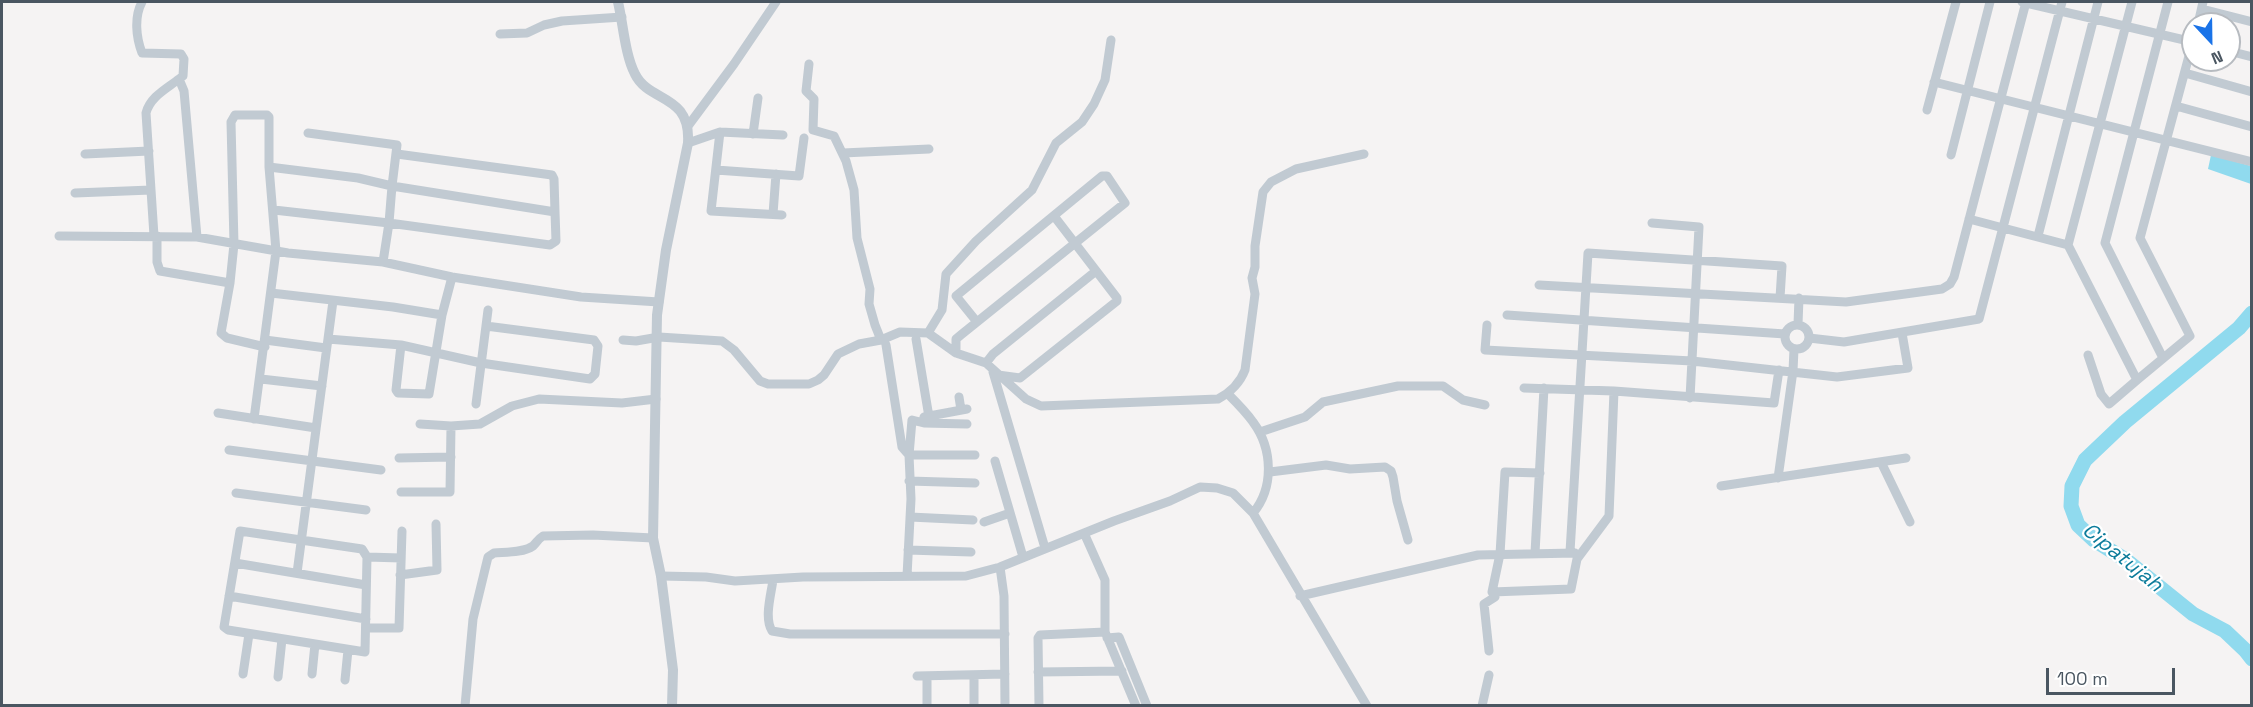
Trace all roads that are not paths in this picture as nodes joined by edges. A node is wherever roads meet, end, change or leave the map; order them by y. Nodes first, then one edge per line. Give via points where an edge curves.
1 (142, 2) edge
2 (618, 2) edge
3 (776, 2) edge
4 (1956, 2) edge
5 (1990, 2) edge
6 (2025, 2) edge
7 (2098, 2) edge
8 (2132, 2) edge
9 (2168, 2) edge
10 (2203, 5) edge
11 (2061, 6) edge
12 (622, 17) junction
13 (2094, 18) junction
14 (2252, 22) edge
15 (2126, 26) junction
16 (500, 34) dead end
17 (2159, 34) junction
18 (2181, 39) edge
19 (1111, 40) dead end
20 (809, 64) dead end
21 (2185, 73) joint
22 (179, 79) junction
23 (1934, 82) junction
24 (1967, 90) junction
25 (2252, 92) edge
26 (758, 98) dead end
27 (2001, 98) junction
28 (2176, 106) junction
29 (2035, 107) junction
30 (1926, 110) dead end
31 (2069, 116) junction
32 (2100, 124) junction
33 (688, 126) junction
34 (2252, 127) edge
35 (720, 132) junction
36 (2134, 132) junction
37 (308, 133) dead end
38 (753, 134) junction
39 (783, 135) dead end
40 (804, 138) dead end
41 (2167, 140) junction
42 (688, 143) junction
43 (929, 149) dead end
44 (149, 151) junction
45 (843, 153) junction
46 (85, 154) dead end
47 (397, 154) junction
48 (1364, 154) dead end
49 (1951, 155) dead end
50 (2252, 162) edge
51 (269, 167) junction
52 (716, 170) junction
53 (776, 174) junction
54 (392, 186) junction
55 (151, 190) junction
56 (75, 193) dead end
57 (274, 210) junction
58 (555, 212) junction
59 (1054, 216) junction
60 (1969, 219) junction
61 (389, 223) junction
62 (1652, 223) dead end
63 (2003, 228) junction
64 (59, 236) dead end
65 (156, 236) junction
66 (197, 237) junction
67 (2038, 237) junction
68 (234, 244) junction
69 (1075, 244) junction
70 (2068, 244) junction
71 (276, 251) junction
72 (1697, 260) junction
73 (383, 262) junction
74 (1096, 271) junction
75 (452, 277) junction
76 (230, 283) junction
77 (1539, 285) dead end
78 (1586, 288) junction
79 (271, 294) junction
80 (1695, 294) junction
81 (1780, 298) junction
82 (1798, 298) junction
83 (333, 301) junction
84 (659, 302) junction
85 (488, 310) dead end
86 (442, 315) junction
87 (1507, 315) dead end
88 (1584, 320) junction
89 (977, 322) junction
90 (1798, 324) junction
91 (1487, 325) dead end
92 (486, 326) junction
93 (1694, 330) junction
94 (928, 333) junction
95 (1902, 333) junction
96 (1785, 334) junction
97 (658, 337) junction
98 (1809, 338) junction
99 (916, 339) dead end
100 (623, 340) dead end
101 (884, 342) junction
102 (265, 343) junction
103 (327, 344) junction
104 (401, 345) junction
105 (1794, 349) junction
106 (436, 352) junction
107 (956, 353) junction
108 (1582, 354) junction
109 (2088, 355) dead end
110 (2163, 358) junction
111 (1692, 361) junction
112 (481, 363) junction
113 (989, 365) junction
114 (1779, 370) junction
115 (1793, 371) junction
116 (998, 375) junction
117 (261, 379) junction
118 (2137, 380) junction
119 (322, 386) junction
120 (1524, 388) dead end
121 (1544, 388) junction
122 (1580, 390) junction
123 (1614, 391) junction
124 (1228, 394) junction
125 (959, 397) dead end
126 (1690, 398) junction
127 (656, 399) junction
128 (476, 404) dead end
129 (1485, 405) dead end
130 (218, 413) dead end
131 (929, 417) junction
132 (254, 419) junction
133 (912, 420) junction
134 (899, 423) junction
135 (420, 424) dead end
136 (967, 424) dead end
137 (450, 426) junction
138 (316, 428) junction
139 (1260, 432) junction
140 (229, 450) dead end
141 (909, 455) junction
142 (975, 455) dead end
143 (451, 457) junction
144 (399, 458) dead end
145 (1906, 458) dead end
146 (312, 461) junction
147 (994, 461) dead end
148 (1881, 462) junction
149 (381, 470) dead end
150 (1270, 472) junction
151 (1540, 472) junction
152 (1778, 478) junction
153 (909, 481) junction
154 (975, 483) dead end
155 (1721, 486) dead end
156 (401, 492) dead end
157 (236, 493) dead end
158 (306, 501) junction
159 (366, 510) dead end
160 (1010, 513) junction
161 (1253, 513) junction
162 (910, 517) junction
163 (973, 520) dead end
164 (984, 522) dead end
165 (1910, 522) dead end
166 (436, 524) dead end
167 (402, 531) dead end
168 (1084, 533) junction
169 (653, 538) junction
170 (301, 539) junction
171 (1408, 540) dead end
172 (1045, 548) junction
173 (908, 550) junction
174 (971, 552) dead end
175 (1570, 552) junction
176 (1535, 553) junction
177 (1581, 553) junction
178 (1500, 554) junction
179 (367, 557) junction
180 (401, 558) junction
181 (1023, 558) junction
182 (235, 563) junction
183 (1000, 567) junction
184 (297, 573) junction
185 (400, 575) junction
186 (661, 576) junction
187 (907, 576) junction
188 (773, 580) junction
189 (366, 585) junction
190 (1492, 592) junction
191 (229, 596) junction
192 (1300, 596) junction
193 (366, 623) junction
194 (249, 634) junction
195 (1005, 634) junction
196 (1106, 635) junction
197 (282, 639) junction
198 (315, 644) junction
199 (1124, 647) junction
200 (348, 650) junction
201 (1113, 651) junction
202 (1489, 651) dead end
203 (1122, 671) junction
204 (1038, 672) junction
205 (243, 674) dead end
206 (312, 674) dead end
207 (1005, 674) junction
208 (974, 675) junction
209 (1489, 675) dead end
210 (278, 677) dead end
211 (345, 680) dead end
212 (465, 705) edge
213 (672, 705) edge
214 (927, 705) edge
215 (974, 705) edge
216 (1005, 705) edge
217 (1039, 705) edge
218 (1137, 705) edge
219 (1147, 705) edge
220 (1367, 705) edge
221 (1482, 705) edge

1 - 22 street via 137,33 141,51 181,54 183,76
2 - 12 street
3 - 33 street
4 - 23 street
5 - 24 street
6 - 11 street
6 - 27 street
7 - 13 street
8 - 15 street
9 - 17 street
10 - 14 street
11 - 13 street
11 - 29 street
12 - 16 street via 562,21 527,33
12 - 33 street via 636,77 671,101
13 - 15 street
13 - 31 street
15 - 17 street
15 - 32 street
17 - 18 street
17 - 36 street
19 - 94 street via 1105,80 1094,104 1082,123 1056,143 1032,190 946,274 942,310
20 - 45 street via 806,91 814,99 813,130 834,136
21 - 25 street
21 - 28 street
22 - 44 street via 148,105
22 - 66 street via 184,91
23 - 24 street
23 - 30 street
24 - 27 street
24 - 49 street
26 - 38 street
27 - 29 street
27 - 60 street
28 - 34 street
28 - 41 street
29 - 31 street
29 - 63 street
31 - 32 street
31 - 67 street
32 - 36 street
32 - 70 street
33 - 42 street
35 - 38 street
35 - 42 street
35 - 52 street
36 - 41 street
36 - 110 street via 2105,243
37 - 47 street via 395,144
38 - 39 street
40 - 53 street via 799,176
41 - 50 street
41 - 110 street via 2140,238 2190,336
42 - 84 street
43 - 45 street
44 - 46 street
44 - 55 street
45 - 101 street via 854,190 857,238 870,289 869,304
47 - 54 street
47 - 58 street via 552,175
48 - 124 street via 1296,169 1271,182 1263,192 1254,246 1255,294 1245,370
51 - 54 street
51 - 57 street
51 - 68 street via 269,117 235,115 231,122
52 - 53 street
52 - 53 street via 711,211 778,215
54 - 58 street
54 - 61 street
55 - 56 street
55 - 65 street
57 - 61 street
57 - 71 street
58 - 61 street via 557,237 550,245
59 - 69 street
59 - 69 street via 1102,176 1107,176 1125,203
59 - 89 street via 956,296
60 - 63 street
60 - 82 street via 1954,277 1942,289 1846,302
61 - 73 street
62 - 72 street via 1699,227
63 - 67 street
63 - 95 street via 1979,319
64 - 65 street
65 - 66 street
65 - 76 street via 160,271
66 - 68 street
67 - 70 street
68 - 71 street
68 - 76 street
69 - 74 street
69 - 89 street
70 - 118 street
71 - 73 street
71 - 79 street
72 - 78 street via 1588,253
72 - 80 street
72 - 81 street via 1782,266
73 - 75 street
74 - 113 street via 993,354
74 - 116 street via 1117,301 1020,378
75 - 84 street via 581,297
75 - 86 street
76 - 102 street via 220,333 227,338
77 - 78 street
78 - 80 street
78 - 88 street
79 - 83 street
79 - 102 street
80 - 81 street
80 - 93 street
81 - 82 street
82 - 90 street
83 - 86 street
83 - 103 street
84 - 97 street
85 - 92 street
86 - 106 street
87 - 88 street
88 - 93 street
88 - 108 street
89 - 107 street via 956,339
90 - 96 street via 1789,327
90 - 98 street via 1806,328
91 - 108 street via 1485,350
92 - 112 street
92 - 112 street via 594,340 598,346 596,374 590,379
93 - 96 street
93 - 111 street
94 - 101 street via 900,332
94 - 107 street
95 - 98 street via 1844,342
95 - 115 street via 1908,368 1837,377
96 - 105 street via 1788,345
97 - 100 street
97 - 101 street via 722,341 760,381 768,384 809,384 818,380 838,354 859,344
97 - 127 street
98 - 105 street via 1805,346
99 - 131 street
101 - 134 street
102 - 103 street
102 - 117 street
103 - 104 street
103 - 119 street
104 - 106 street
104 - 106 street via 395,387 398,393 430,393
105 - 115 street
106 - 112 street
107 - 113 street
108 - 111 street
108 - 122 street
109 - 118 street via 2101,394 2109,404
110 - 118 street
111 - 114 street
111 - 126 street
112 - 128 street
113 - 116 street
113 - 172 street
114 - 115 street
114 - 126 street via 1774,403
115 - 152 street
116 - 124 street via 1026,399 1041,406 1218,399
117 - 119 street
117 - 132 street
119 - 138 street
120 - 121 street
121 - 122 street
121 - 151 street
122 - 123 street
122 - 175 street
123 - 126 street
123 - 177 street via 1609,516
124 - 139 street
125 - 131 street via 964,410
127 - 137 street via 622,403 539,399 512,406 480,424
127 - 169 street
129 - 139 street via 1463,400 1443,386 1398,386 1323,402 1305,417
130 - 132 street
131 - 133 street
132 - 138 street
133 - 134 street
133 - 136 street
133 - 141 street
134 - 141 street via 902,447
135 - 137 street
137 - 143 street
138 - 146 street
139 - 150 street
140 - 146 street
141 - 142 street
141 - 153 street
143 - 144 street
143 - 156 street via 450,492
145 - 148 street
146 - 149 street
146 - 158 street
147 - 160 street
148 - 152 street
148 - 165 street
150 - 161 street via 1262,502
150 - 171 street via 1326,465 1350,469 1385,467 1394,477
151 - 176 street
151 - 178 street via 1505,472
152 - 155 street
153 - 154 street
153 - 162 street
157 - 158 street
158 - 159 street
158 - 170 street
160 - 164 street
160 - 181 street
161 - 168 street via 1233,493 1200,487
161 - 192 street
162 - 163 street
162 - 173 street
166 - 185 street via 437,570
167 - 180 street
168 - 172 street
168 - 196 street via 1105,580
169 - 186 street
169 - 212 street via 543,536 530,548 494,553 488,558 474,619
170 - 179 street via 362,549
170 - 182 street via 240,531
170 - 184 street
172 - 181 street
173 - 174 street
173 - 187 street
175 - 176 street
175 - 177 street
176 - 178 street
177 - 190 street via 1571,589
178 - 190 street
178 - 192 street via 1478,555
179 - 180 street
179 - 189 street
180 - 185 street
181 - 183 street
182 - 184 street
182 - 191 street
183 - 187 street via 966,576
183 - 195 street
184 - 189 street
185 - 193 street via 399,628
186 - 188 street
186 - 213 street via 673,670
187 - 188 street
188 - 195 street via 769,609 772,631
189 - 193 street
190 - 202 street via 1495,597 1484,604
191 - 193 street
191 - 194 street via 224,627
192 - 220 street
193 - 200 street via 365,652
194 - 197 street
194 - 205 street
195 - 207 street
196 - 199 street via 1119,636
196 - 201 street
196 - 204 street via 1040,635
197 - 198 street
197 - 210 street
198 - 200 street
198 - 206 street
199 - 201 street
199 - 219 street
200 - 211 street
201 - 203 street
203 - 204 street
203 - 218 street
204 - 217 street
207 - 208 street
207 - 216 street
208 - 214 street via 922,676
208 - 215 street
209 - 221 street

